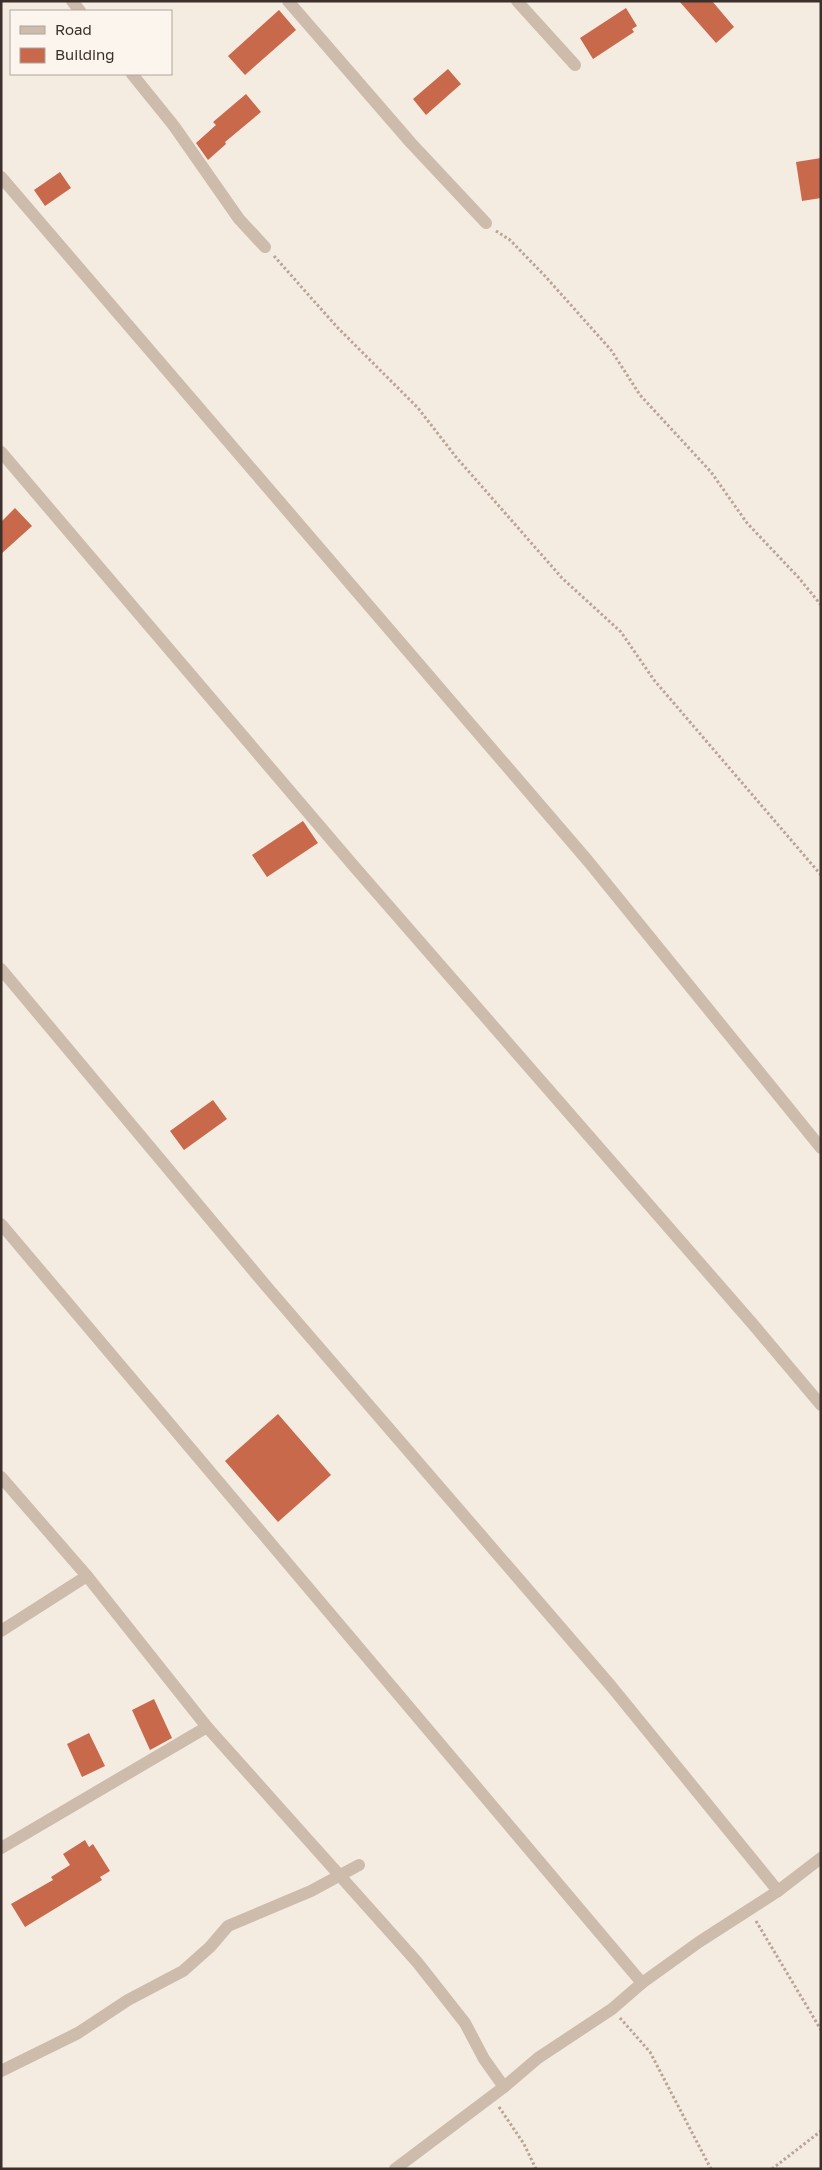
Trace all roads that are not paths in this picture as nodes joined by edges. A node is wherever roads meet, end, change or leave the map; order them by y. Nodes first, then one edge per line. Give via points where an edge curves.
1 (288, 1) edge
2 (517, 1) edge
3 (575, 65) dead end
4 (133, 75) edge
5 (1, 177) edge
6 (486, 223) road end
7 (265, 247) road end
8 (1, 452) edge
9 (1, 969) edge
10 (821, 1148) edge
11 (1, 1224) edge
12 (821, 1406) edge
13 (1, 1477) edge
14 (87, 1576) junction
15 (1, 1631) edge
16 (207, 1727) junction
17 (1, 1848) edge
18 (821, 1858) edge
19 (358, 1865) dead end
20 (340, 1876) junction
21 (778, 1891) junction
22 (642, 1983) junction
23 (1, 2072) edge
24 (504, 2087) junction
25 (395, 2169) edge

1 - 6 street via 411,143
2 - 3 street
4 - 7 street via 174,126 239,219
5 - 10 street via 588,861
8 - 12 street
9 - 21 street via 267,1287 611,1686
11 - 22 street
13 - 14 street
14 - 15 street
14 - 16 street
16 - 17 street
16 - 20 street
18 - 21 street
19 - 20 street
20 - 23 street via 228,1926 183,1971 128,2000 78,2033
20 - 24 street via 417,1962 465,2023 484,2059
21 - 22 street
22 - 24 street via 612,2010 538,2058
24 - 25 street

